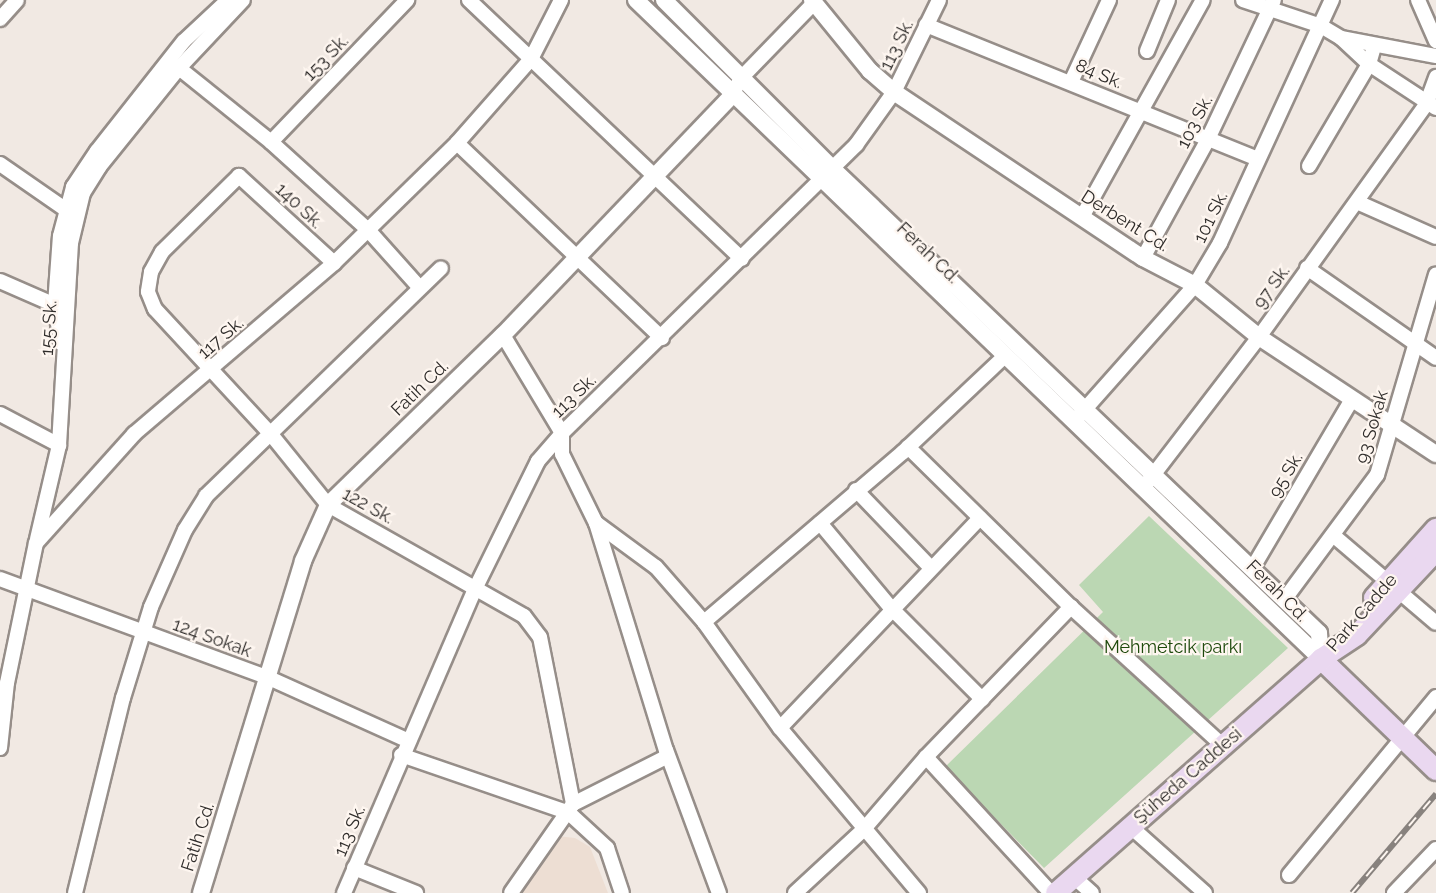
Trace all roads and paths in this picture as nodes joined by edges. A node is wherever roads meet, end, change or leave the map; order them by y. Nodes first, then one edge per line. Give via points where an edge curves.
1 (17, 0) edge
2 (243, 0) edge
3 (407, 0) edge
4 (469, 0) edge
5 (561, 0) edge
6 (636, 0) edge
7 (664, 0) edge
8 (939, 0) edge
9 (1109, 0) edge
10 (1168, 0) edge
11 (1203, 0) edge
12 (1243, 0) edge
13 (1332, 0) edge
14 (1418, 0) edge
15 (815, 1) edge
16 (217, 3) edge
17 (1272, 5) edge
18 (0, 19) edge
19 (926, 26) junction
20 (1321, 26) junction
21 (1341, 38) junction
22 (1436, 41) edge
23 (1374, 47) junction
24 (1147, 51) dead end
25 (1436, 56) edge
26 (531, 59) junction
27 (1369, 64) junction
28 (179, 68) junction
29 (741, 78) junction
30 (1436, 78) edge
31 (1071, 82) junction
32 (894, 92) junction
33 (732, 95) junction
34 (1431, 106) edge
35 (1143, 112) junction
36 (1207, 141) junction
37 (271, 142) junction
38 (457, 142) junction
39 (1258, 159) junction
40 (0, 164) edge
41 (1309, 166) dead end
42 (828, 174) junction
43 (239, 176) joint
44 (655, 177) junction
45 (1357, 202) junction
46 (65, 209) junction
47 (1082, 217) junction
48 (369, 231) junction
49 (1436, 237) edge
50 (1143, 258) junction
51 (578, 259) junction
52 (742, 259) junction
53 (334, 262) junction
54 (441, 268) dead end
55 (1307, 268) junction
56 (1436, 275) edge
57 (0, 281) edge
58 (1195, 285) junction
59 (419, 286) junction
60 (55, 305) junction
61 (503, 335) junction
62 (1259, 337) junction
63 (662, 338) junction
64 (1415, 341) junction
65 (1006, 355) junction
66 (1436, 358) edge
67 (65, 366) junction
68 (214, 369) junction
69 (1352, 399) junction
70 (0, 414) edge
71 (1080, 414) junction
72 (1391, 425) junction
73 (270, 433) junction
74 (562, 433) junction
75 (59, 445) junction
76 (908, 447) junction
77 (1436, 454) edge
78 (1149, 481) junction
79 (856, 490) junction
80 (328, 505) junction
81 (980, 518) junction
82 (596, 523) junction
83 (820, 523) junction
84 (1436, 529) edge
85 (1333, 535) junction
86 (36, 543) junction
87 (1436, 551) edge
88 (931, 568) junction
89 (1252, 569) junction
90 (0, 579) edge
91 (476, 587) junction
92 (1393, 587) junction
93 (27, 589) junction
94 (1284, 600) junction
95 (1071, 607) junction
96 (891, 608) junction
97 (704, 622) junction
98 (1436, 622) edge
99 (144, 633) junction
100 (1322, 659) junction
101 (269, 678) junction
102 (3, 682) edge
103 (1436, 697) edge
104 (982, 699) junction
105 (780, 728) junction
106 (407, 740) junction
107 (1402, 740) junction
108 (1223, 746) junction
109 (0, 748) edge
110 (401, 755) junction
111 (668, 756) junction
112 (926, 757) junction
113 (1436, 770) edge
114 (571, 808) junction
115 (1131, 827) junction
116 (864, 829) junction
117 (1436, 849) edge
118 (354, 868) junction
119 (1289, 875) dead end
120 (1074, 877) junction
121 (75, 893) edge
122 (201, 893) edge
123 (344, 893) edge
124 (416, 893) edge
125 (511, 893) edge
126 (622, 893) edge
127 (719, 893) edge
128 (795, 893) edge
129 (919, 893) edge
130 (1053, 893) edge
131 (1092, 893) edge
132 (1205, 893) edge
133 (1394, 893) edge

1 - 18 street
2 - 28 street, 155 Sk.
3 - 37 street, 153 Sk.
4 - 26 street
5 - 26 street, 117 Sk.
6 - 33 street, Ferah Cd.
7 - 29 street, Ferah Cd.
8 - 19 street, 113 Sk.
9 - 31 street
10 - 24 street
11 - 35 street
12 - 17 street
13 - 20 street, 101 Sk.
14 - 22 street
15 - 29 street, Fatih Cd.
15 - 32 street, Derbent Cd. via 870,71
16 - 46 street, 155 Sk. via 97,151
17 - 20 street
17 - 36 street, 103 Sk.
19 - 31 street, 84 Sk.
19 - 32 street, 113 Sk.
20 - 21 street
20 - 39 street, 101 Sk.
21 - 23 street
21 - 27 street
23 - 25 street
23 - 27 street
26 - 38 street, 117 Sk.
26 - 44 street
27 - 34 street
27 - 41 street
28 - 37 street
28 - 67 street, 155 Sk. via 99,167 83,193 71,243
29 - 33 street, Fatih Cd.
29 - 42 street, Ferah Cd.
30 - 34 street, 97 Sk.
31 - 35 street, 84 Sk.
32 - 42 street, 113 Sk. via 856,145
32 - 47 street, Derbent Cd.
33 - 42 street, Ferah Cd.
33 - 44 street, Fatih Cd.
34 - 45 street, 97 Sk.
35 - 36 street, 84 Sk.
35 - 47 street
36 - 39 street, 84 Sk.
36 - 50 street, 103 Sk.
37 - 48 street
38 - 48 street, 117 Sk.
38 - 51 street
39 - 58 street, 101 Sk. via 1220,243
40 - 46 street
42 - 52 street, 113 Sk.
42 - 65 street, Ferah Cd.
42 - 71 street, Ferah Cd.
43 - 53 street, 140 Sk.
43 - 68 street, 122 Sk. via 162,252 151,272 148,292 155,309
44 - 51 street, Fatih Cd.
44 - 52 street
45 - 49 street
45 - 55 street, 97 Sk.
46 - 60 street, 155 Sk.
47 - 50 street, Derbent Cd.
48 - 53 street, 117 Sk.
48 - 59 street
50 - 58 street, Derbent Cd.
51 - 61 street, Fatih Cd.
51 - 63 street
52 - 63 street, 113 Sk.
53 - 68 street, 117 Sk.
54 - 59 street
55 - 62 street, 97 Sk.
55 - 64 street
56 - 64 street, 93 Sokak
57 - 60 street
58 - 62 street, Derbent Cd.
58 - 71 street, 101 Sk.
59 - 73 street
60 - 67 street, 155 Sk.
61 - 74 street
61 - 80 street, Fatih Cd.
62 - 69 street, Derbent Cd.
62 - 78 street, 97 Sk.
63 - 74 street, 113 Sk.
64 - 66 street
64 - 72 street, 93 Sokak
65 - 71 street, Ferah Cd.
65 - 76 street
67 - 75 street
68 - 73 street, 122 Sk.
68 - 86 street, 117 Sk. via 134,434
69 - 72 street, Derbent Cd.
69 - 89 street, 95 Sk.
70 - 75 street
71 - 78 street, Ferah Cd.
72 - 77 street, Derbent Cd.
72 - 85 street, 93 Sokak via 1377,476
73 - 80 street, 122 Sk.
73 - 99 street via 206,496 184,531
74 - 82 street via 562,453
74 - 91 street, 113 Sk. via 538,462
75 - 86 street
76 - 79 street
76 - 81 street
78 - 89 street, Ferah Cd.
78 - 100 street, Ferah Cd.
79 - 83 street
79 - 88 street
80 - 91 street, 122 Sk.
80 - 101 street, Fatih Cd. via 303,561
81 - 88 street
81 - 95 street
82 - 97 street via 656,567
82 - 111 street
83 - 96 street
83 - 97 street
84 - 92 main road, Park Cadde
85 - 92 street
85 - 94 street, 93 Sokak
86 - 93 street
87 - 92 main road, Park Cadde
88 - 96 street
89 - 94 street, Ferah Cd.
90 - 93 street, 124 Sokak
91 - 106 street, 113 Sk.
91 - 114 street, 122 Sk. via 524,616 540,638
92 - 98 street
92 - 100 main road, Park Cadde
93 - 99 street, 124 Sokak
93 - 102 street
94 - 100 street, Ferah Cd. via 1319,633
95 - 104 street
95 - 108 street
96 - 104 street
96 - 105 street
97 - 105 street
99 - 101 street, 124 Sokak
99 - 121 street via 123,698
100 - 107 main road
100 - 108 main road, Şüheda Caddesi
101 - 106 street, 124 Sokak
101 - 122 street, Fatih Cd.
102 - 109 street
103 - 107 street
104 - 112 street
105 - 116 street
106 - 110 street, 113 Sk.
107 - 113 main road
107 - 119 street
108 - 115 main road, Şüheda Caddesi
110 - 114 street
110 - 118 street, 113 Sk.
111 - 114 street
111 - 127 street
112 - 116 street
112 - 130 street
114 - 125 street
114 - 126 street via 607,848
115 - 120 main road, Şüheda Caddesi
115 - 132 street
116 - 128 street
116 - 129 street
117 - 133 street
118 - 123 street, 113 Sk.
118 - 124 street
120 - 130 main road, Şüheda Caddesi
120 - 131 street

